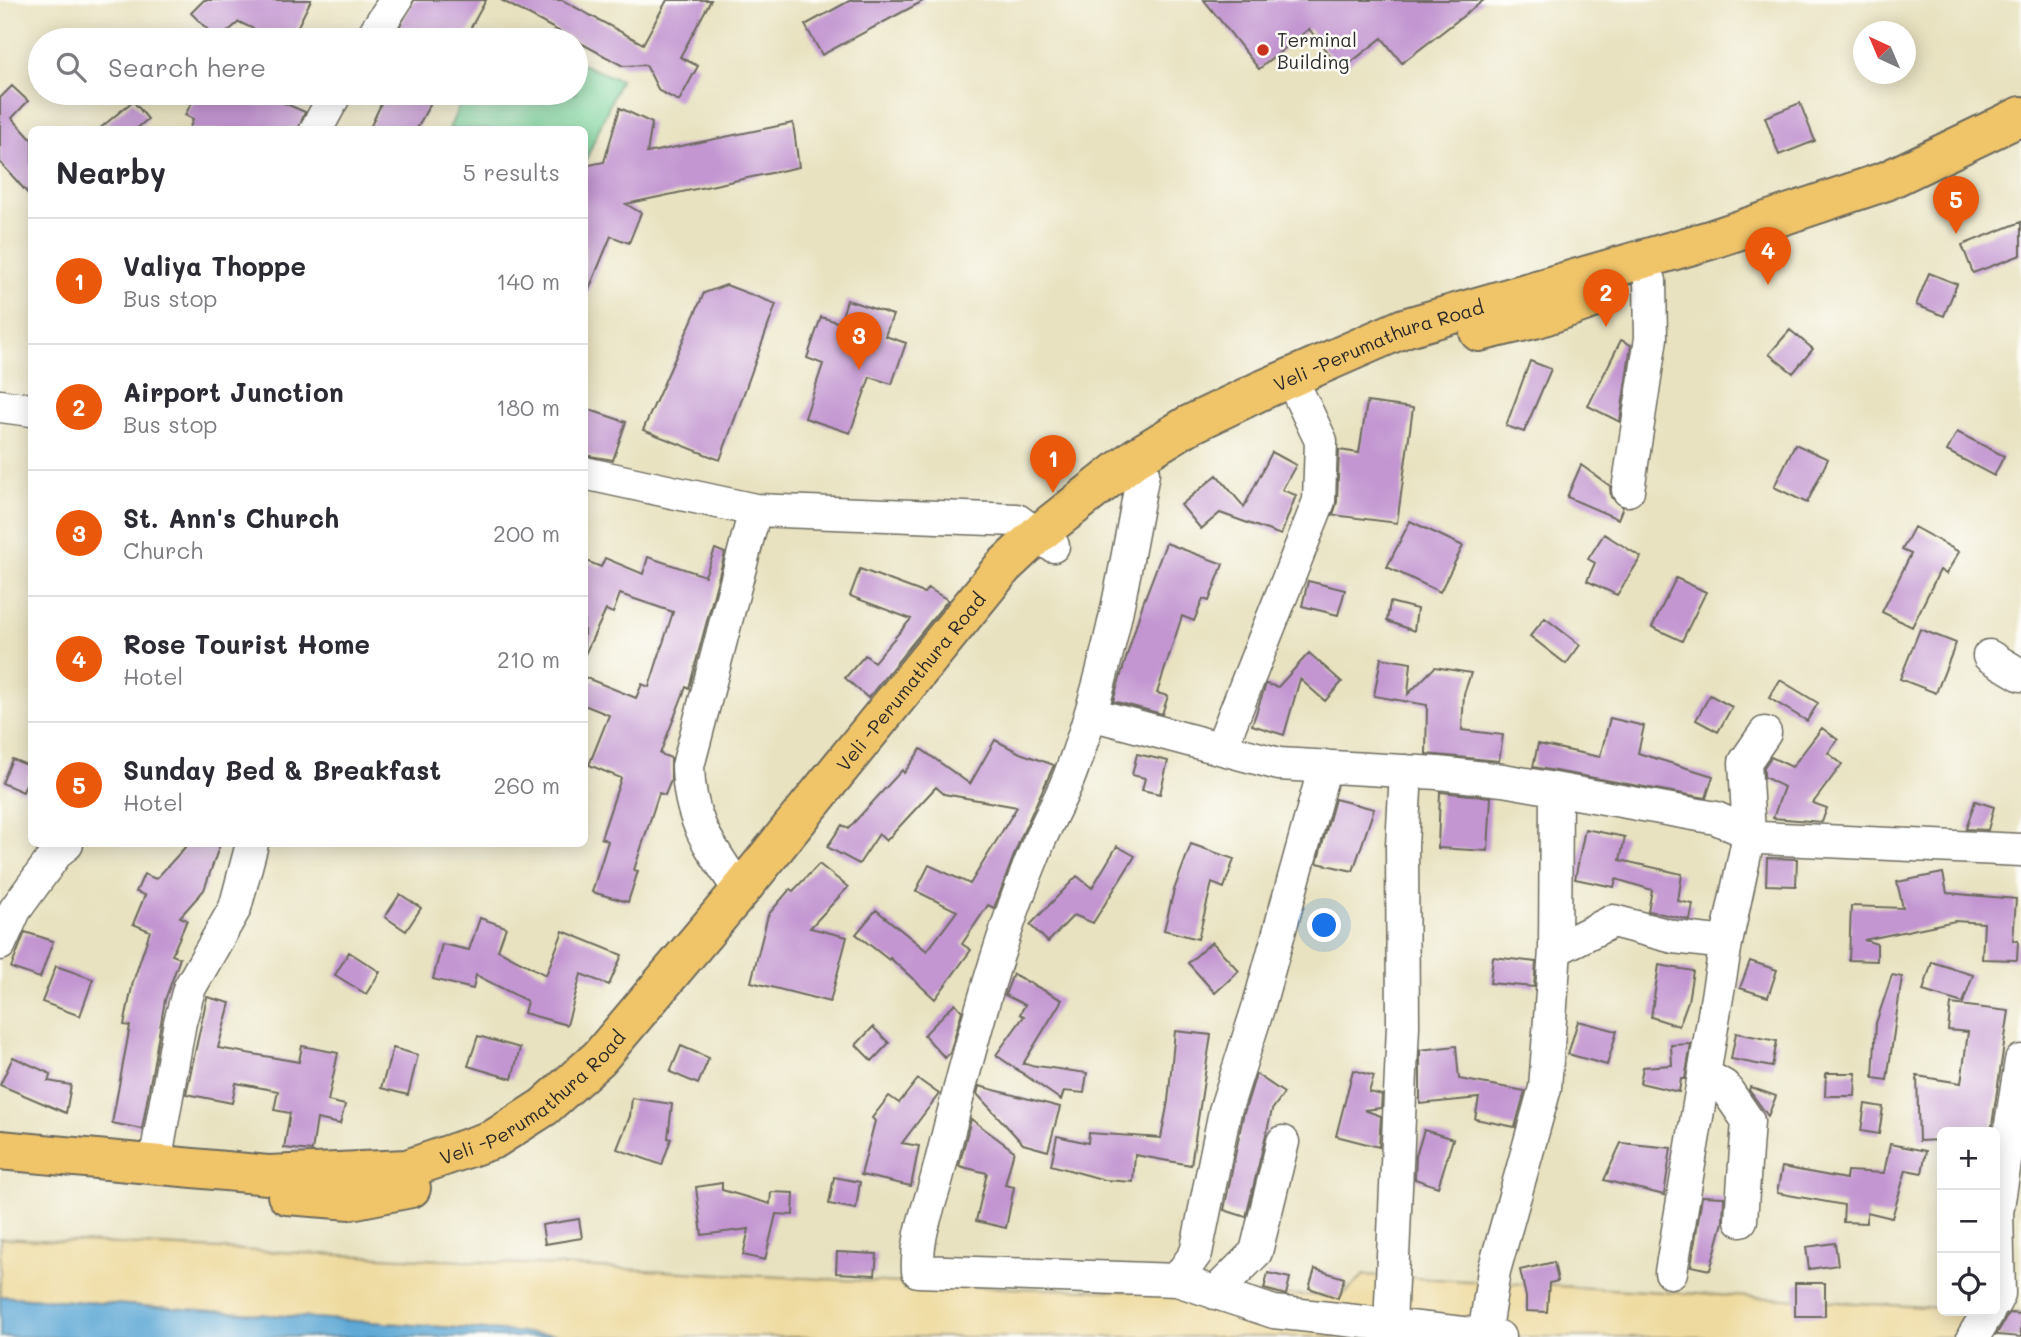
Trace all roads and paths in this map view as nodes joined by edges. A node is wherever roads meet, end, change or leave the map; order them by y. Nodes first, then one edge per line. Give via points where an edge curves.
1 (396, 0) edge
2 (378, 28) edge
3 (330, 105) edge
4 (2021, 116) edge
5 (318, 126) edge
6 (2021, 143) edge
7 (1650, 281) junction
8 (1524, 307) junction
9 (1299, 395) junction
10 (0, 406) edge
11 (28, 410) edge
12 (1143, 473) junction
13 (588, 474) edge
14 (1628, 490) dead end
15 (755, 510) junction
16 (1046, 540) junction
17 (1989, 656) dead end
18 (2021, 675) edge
19 (1091, 714) junction
20 (1765, 733) dead end
21 (1221, 748) junction
22 (1325, 766) junction
23 (1406, 771) junction
24 (1556, 790) junction
25 (1749, 835) junction
26 (63, 847) edge
27 (251, 847) edge
28 (2021, 850) edge
29 (740, 891) junction
30 (1726, 943) junction
31 (0, 944) edge
32 (1555, 950) junction
33 (2021, 1061) edge
34 (1706, 1075) junction
35 (1283, 1142) dead end
36 (0, 1150) edge
37 (155, 1163) junction
38 (0, 1172) edge
39 (1741, 1220) dead end
40 (1671, 1272) dead end
41 (1177, 1280) junction
42 (1215, 1293) junction
43 (2001, 1301) edge
44 (1390, 1326) junction
45 (1491, 1336) edge
46 (1973, 1337) edge

1 - 2 street
3 - 5 street
4 - 8 main road, Veli -Perumathura Road via 1886,181
6 - 7 main road via 1889,206
7 - 8 main road
7 - 14 street via 1651,338
8 - 9 main road via 1409,348
8 - 16 main road, Veli -Perumathura Road via 1404,328 1187,426 1135,458
9 - 12 main road via 1174,450
9 - 21 street via 1321,441 1319,501
10 - 11 street
12 - 16 main road
12 - 19 street
13 - 15 street
15 - 16 street via 1017,520
15 - 29 street via 688,766 688,797 701,831
16 - 29 main road, Veli -Perumathura Road via 1003,567
16 - 38 main road via 851,786 613,1069 500,1155 421,1186 351,1200
17 - 18 street
19 - 21 street
19 - 41 street via 1071,774 1024,883 968,1051 917,1244 918,1271
20 - 25 street via 1745,762
21 - 22 street via 1279,764
22 - 23 street
22 - 41 street via 1225,1111 1196,1253
23 - 24 street
23 - 44 street via 1403,1026
24 - 25 street via 1716,818
24 - 32 street
25 - 28 street
25 - 30 street
26 - 31 street via 15,909
27 - 37 street via 235,908 190,989
29 - 37 main road, Veli -Perumathura Road via 599,1058 544,1107 494,1139 407,1169 268,1175
30 - 32 street via 1674,937 1613,921
30 - 34 street
32 - 45 street via 1545,1088 1494,1271
33 - 43 street via 1997,1213
34 - 39 street via 1724,1086 1748,1121
34 - 40 street
35 - 42 street via 1256,1252
36 - 37 main road, Veli -Perumathura Road
41 - 42 street
42 - 44 street via 1274,1312
43 - 46 street
44 - 45 street

